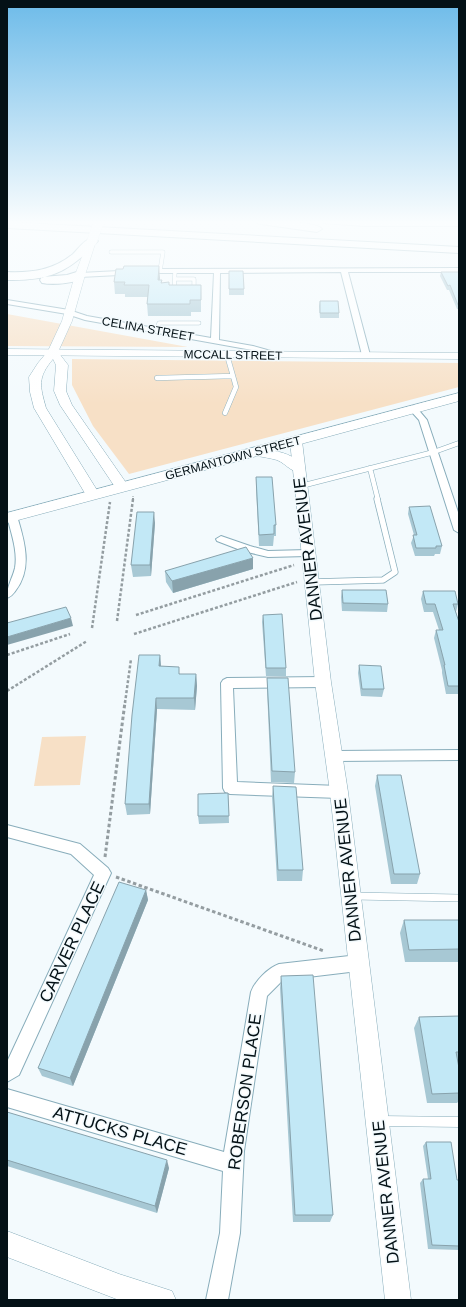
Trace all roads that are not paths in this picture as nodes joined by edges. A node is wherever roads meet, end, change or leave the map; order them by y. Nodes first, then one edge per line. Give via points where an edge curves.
1 (42, 282) edge
2 (78, 282) edge
3 (175, 282) edge
4 (194, 282) edge
5 (217, 282) edge
6 (347, 282) edge
7 (181, 294) edge
8 (188, 294) edge
9 (74, 295) junction
10 (7, 302) edge
11 (69, 312) junction
12 (199, 323) dead end
13 (157, 331) junction
14 (215, 341) junction
15 (7, 352) edge
16 (53, 352) junction
17 (227, 355) junction
18 (275, 355) junction
19 (366, 355) junction
20 (459, 356) edge
21 (233, 376) junction
22 (157, 378) dead end
23 (459, 397) edge
24 (413, 410) junction
25 (225, 413) dead end
26 (296, 441) junction
27 (459, 443) edge
28 (254, 452) junction
29 (434, 452) junction
30 (298, 468) junction
31 (370, 468) junction
32 (300, 486) junction
33 (122, 487) junction
34 (93, 495) junction
35 (9, 517) edge
36 (459, 530) edge
37 (221, 539) dead end
38 (308, 554) junction
39 (313, 582) junction
40 (7, 594) edge
41 (323, 682) junction
42 (459, 755) edge
43 (334, 756) junction
44 (339, 792) junction
45 (7, 831) edge
46 (351, 896) junction
47 (459, 898) edge
48 (358, 963) junction
49 (7, 1073) edge
50 (7, 1098) edge
51 (378, 1121) junction
52 (459, 1122) edge
53 (234, 1164) junction
54 (7, 1244) edge
55 (163, 1300) edge
56 (216, 1300) edge
57 (398, 1300) edge

1 - 9 highway via 56,285
2 - 9 main road
3 - 7 lane via 174,294
4 - 8 lane via 194,294
5 - 14 street
6 - 19 street
9 - 11 main road
10 - 11 street, CELINA STREET
11 - 13 street, CELINA STREET via 85,318
11 - 16 main road
12 - 13 lane via 158,323
13 - 14 street, CELINA STREET
14 - 18 street, CELINA STREET
15 - 16 street, MCCALL STREET
16 - 17 street, MCCALL STREET
16 - 33 main road via 62,365 60,391 66,405
16 - 34 main road via 42,365 36,378 40,408
17 - 18 street, MCCALL STREET
17 - 21 lane
18 - 19 street, MCCALL STREET
19 - 20 street, MCCALL STREET
21 - 22 lane
21 - 25 lane via 236,387
23 - 24 main road, GERMANTOWN STREET
24 - 26 main road, GERMANTOWN STREET
24 - 29 street via 423,420
26 - 28 main road, GERMANTOWN STREET
26 - 30 street, DANNER AVENUE
27 - 29 lane
28 - 30 main road via 278,455
28 - 33 main road, GERMANTOWN STREET
29 - 31 lane
29 - 36 street
30 - 32 street, DANNER AVENUE
31 - 32 lane
31 - 39 lane via 395,572 383,580
32 - 38 street, DANNER AVENUE
33 - 34 main road, GERMANTOWN STREET
34 - 35 main road, GERMANTOWN STREET
35 - 40 street via 22,558 15,585
37 - 38 street via 268,554
38 - 39 street, DANNER AVENUE
39 - 41 street, DANNER AVENUE
41 - 43 street, DANNER AVENUE
41 - 44 street via 227,682 230,788
42 - 43 street
43 - 44 street, DANNER AVENUE
44 - 46 street, DANNER AVENUE
45 - 49 street, CARVER PLACE via 75,849 103,873 13,1068
46 - 47 lane
46 - 48 street, DANNER AVENUE
48 - 51 street, DANNER AVENUE
48 - 53 street, ROBERSON PLACE via 279,972 259,992
50 - 53 street, ATTUCKS PLACE
51 - 52 lane
51 - 57 street, DANNER AVENUE
53 - 56 street, ROBERSON PLACE via 230,1233
54 - 55 street via 119,1287

